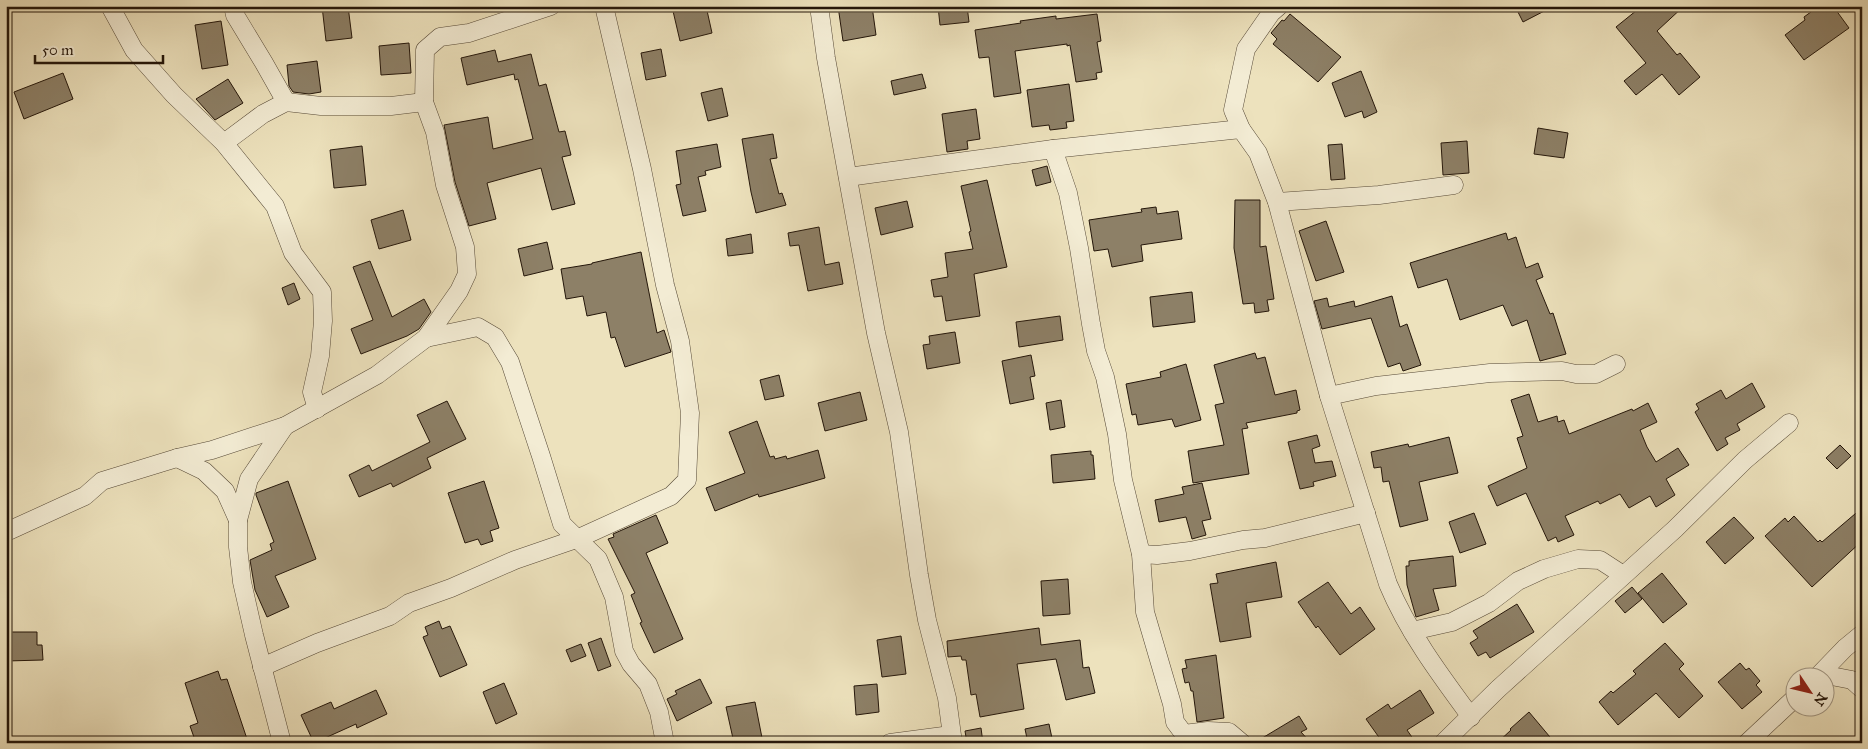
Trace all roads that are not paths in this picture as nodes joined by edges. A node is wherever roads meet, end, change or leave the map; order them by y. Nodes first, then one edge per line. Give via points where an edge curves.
1 (110, 6) edge
2 (232, 6) edge
3 (551, 6) edge
4 (604, 6) edge
5 (819, 6) edge
6 (1278, 6) edge
7 (286, 102) junction
8 (424, 102) junction
9 (1241, 129) junction
10 (224, 143) junction
11 (1053, 149) junction
12 (848, 177) junction
13 (1454, 185) dead end
14 (1277, 202) junction
15 (426, 338) junction
16 (1616, 364) dead end
17 (1329, 396) junction
18 (317, 409) junction
19 (1789, 423) dead end
20 (285, 426) junction
21 (177, 458) junction
22 (1366, 513) junction
23 (238, 520) junction
24 (6, 532) edge
25 (579, 538) junction
26 (1141, 554) junction
27 (1623, 575) junction
28 (1412, 631) junction
29 (1862, 634) edge
30 (1828, 666) edge
31 (262, 667) junction
32 (1836, 678) edge
33 (1862, 690) edge
34 (1786, 706) edge
35 (1471, 717) junction
36 (952, 739) edge
37 (1451, 740) edge
38 (282, 743) edge
39 (665, 743) edge
40 (890, 743) edge
41 (1242, 743) edge
42 (1747, 743) edge

1 - 10 street via 134,50 174,95
2 - 7 street
3 - 8 street via 469,33 440,37 425,50
4 - 25 street via 680,341 690,413 689,458 687,480 671,496
5 - 12 street
6 - 9 street via 1246,49 1233,110
7 - 8 street via 321,106 390,106
7 - 10 street
8 - 15 street via 435,132 445,185 464,247 467,274
9 - 11 street
9 - 14 street via 1258,153
10 - 18 street via 275,206 293,253 322,292 320,356 312,392
11 - 12 street
11 - 26 street via 1068,193 1080,248 1096,351 1105,376 1123,480
12 - 36 street via 876,333 899,432 919,574 947,698
13 - 14 street via 1379,195
14 - 17 street
15 - 18 street via 377,374
15 - 25 street via 478,327 495,338 510,362 562,524
16 - 17 street via 1596,374 1562,371 1490,374 1376,386
17 - 22 street
18 - 20 street
19 - 27 street
20 - 21 street
20 - 23 street via 249,479
21 - 23 street via 204,470 225,491
21 - 24 street via 102,481 85,496
22 - 26 street via 1265,538 1190,551
22 - 28 street via 1388,584
23 - 31 street via 242,582
25 - 31 street via 409,603 390,616
25 - 39 street via 598,558 614,597 624,651 648,684 659,712
26 - 41 street via 1145,612 1172,704 1174,722 1184,734 1229,732
27 - 28 street via 1600,560 1578,559 1518,581 1489,603 1452,622
27 - 35 street
28 - 35 street
29 - 30 street
31 - 38 street
32 - 33 street via 1852,680
34 - 42 street
35 - 37 street
36 - 40 street

